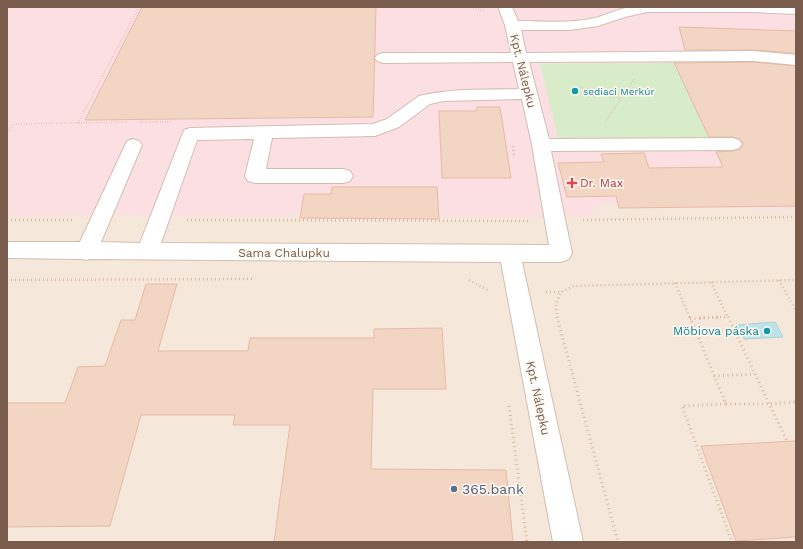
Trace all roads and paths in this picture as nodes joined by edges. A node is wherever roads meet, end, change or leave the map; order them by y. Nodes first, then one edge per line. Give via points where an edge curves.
1 (139, 7) edge
2 (471, 7) edge
3 (673, 8) edge
4 (752, 8) edge
5 (498, 10) edge
6 (796, 10) edge
7 (512, 25) junction
8 (383, 58) dead end
9 (520, 58) junction
10 (796, 60) edge
11 (636, 76) dead end
12 (580, 86) dead end
13 (529, 94) junction
14 (621, 99) junction
15 (78, 123) dead end
16 (264, 132) junction
17 (733, 144) dead end
18 (133, 145) dead end
19 (541, 145) junction
20 (590, 145) junction
21 (344, 176) dead end
22 (796, 217) edge
23 (7, 220) edge
24 (100, 220) junction
25 (159, 220) junction
26 (554, 221) junction
27 (7, 250) edge
28 (86, 252) junction
29 (147, 252) junction
30 (561, 253) joint
31 (510, 254) junction
32 (254, 279) dead end
33 (7, 280) edge
34 (466, 280) dead end
35 (779, 280) junction
36 (796, 280) edge
37 (711, 282) junction
38 (675, 283) junction
39 (490, 292) dead end
40 (796, 311) edge
41 (727, 317) junction
42 (690, 319) junction
43 (755, 374) junction
44 (714, 376) junction
45 (796, 402) edge
46 (508, 404) dead end
47 (726, 404) junction
48 (770, 404) junction
49 (787, 441) dead end
50 (527, 542) edge
51 (568, 542) edge
52 (618, 542) edge
53 (732, 542) edge

1 - 15 path
2 - 5 path
3 - 4 street
3 - 7 street via 647,8 621,13 598,22 570,26
4 - 6 street
5 - 7 street, Kpt. Nálepku
7 - 9 street, Kpt. Nálepku
8 - 9 street
9 - 10 street via 752,56
9 - 13 street, Kpt. Nálepku
11 - 14 path
12 - 14 path
13 - 16 street via 444,96 425,100 393,123 375,130
13 - 19 street, Kpt. Nálepku
14 - 20 path
16 - 21 street via 255,176
16 - 25 street via 190,134
17 - 20 street
18 - 24 street
19 - 20 street
19 - 26 street, Kpt. Nálepku
22 - 26 path
23 - 24 path
24 - 28 street
25 - 26 path
25 - 29 street
26 - 30 street, Kpt. Nálepku
27 - 28 street, Sama Chalupku
28 - 29 street, Sama Chalupku
29 - 31 street, Sama Chalupku
30 - 31 street, Sama Chalupku
31 - 51 street, Kpt. Nálepku
32 - 33 path
34 - 39 path via 472,280
35 - 36 path
35 - 37 path
35 - 40 path
37 - 38 path
37 - 41 path
38 - 42 path
38 - 52 path via 574,286 561,292 556,303 557,320
41 - 42 path
41 - 43 path
42 - 44 path
43 - 44 path
43 - 48 path
44 - 47 path
45 - 48 path
46 - 50 path
47 - 48 path
47 - 53 path via 682,406
48 - 49 path

